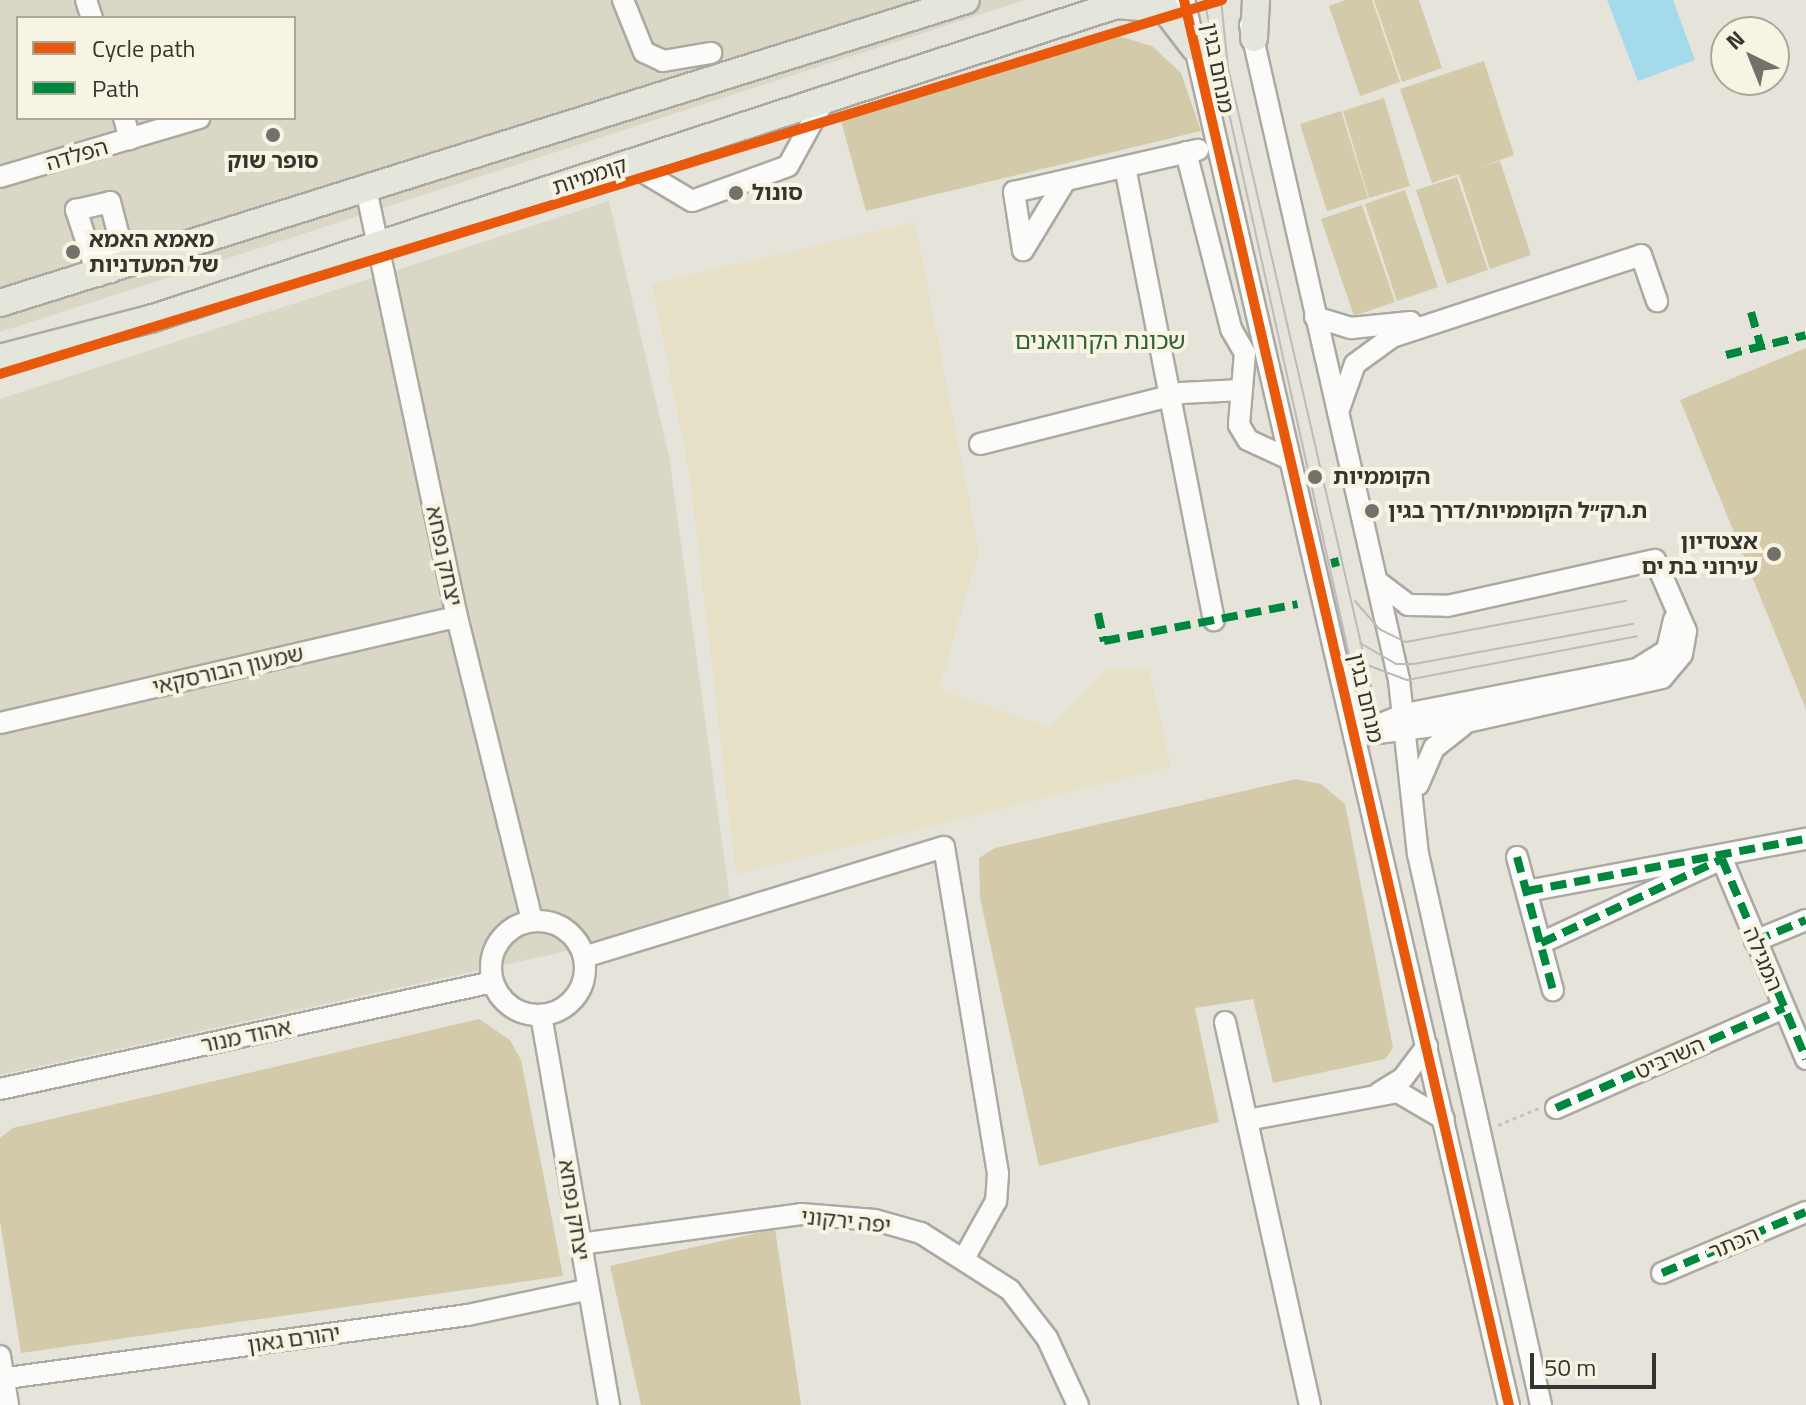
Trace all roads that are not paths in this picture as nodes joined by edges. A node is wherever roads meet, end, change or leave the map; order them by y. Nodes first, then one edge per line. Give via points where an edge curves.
1 (623, 0) edge
2 (966, 0) edge
3 (1184, 0) edge
4 (1244, 0) edge
5 (1256, 0) edge
6 (1124, 2) edge
7 (1254, 38) junction
8 (1194, 47) junction
9 (711, 53) dead end
10 (826, 97) junction
11 (125, 120) edge
12 (192, 120) edge
13 (130, 139) junction
14 (1213, 146) junction
15 (1186, 152) junction
16 (628, 163) junction
17 (1125, 167) junction
18 (0, 177) edge
19 (1065, 181) dead end
20 (366, 189) junction
21 (380, 245) junction
22 (1657, 301) dead end
23 (0, 303) edge
24 (1470, 313) junction
25 (1315, 317) junction
26 (0, 358) edge
27 (1242, 390) junction
28 (1170, 396) junction
29 (1337, 413) junction
30 (980, 444) dead end
31 (1287, 458) junction
32 (1655, 560) junction
33 (1378, 582) junction
34 (457, 617) junction
35 (1214, 620) dead end
36 (1467, 722) junction
37 (0, 723) edge
38 (1407, 723) junction
39 (1354, 736) junction
40 (1416, 793) junction
41 (1806, 839) edge
42 (1517, 857) dead end
43 (1722, 859) junction
44 (1527, 891) junction
45 (1806, 920) edge
46 (532, 921) junction
47 (1755, 941) junction
48 (1541, 943) junction
49 (584, 957) junction
50 (493, 982) junction
51 (1553, 990) dead end
52 (1784, 1008) junction
53 (541, 1015) junction
54 (1225, 1022) dead end
55 (1427, 1046) junction
56 (1806, 1059) edge
57 (0, 1089) edge
58 (1379, 1093) junction
59 (1556, 1108) dead end
60 (1444, 1119) junction
61 (1247, 1120) junction
62 (1806, 1212) edge
63 (580, 1244) junction
64 (966, 1255) junction
65 (1662, 1273) dead end
66 (586, 1290) junction
67 (0, 1356) edge
68 (2, 1378) edge
69 (8, 1405) edge
70 (609, 1405) edge
71 (1078, 1405) edge
72 (1310, 1405) edge
73 (1509, 1405) edge
74 (1541, 1405) edge

1 - 9 street via 644,52 663,61
2 - 20 main road
3 - 8 street, מנחם בגין
4 - 7 street, מנחם בגין
5 - 7 main road
6 - 8 main road via 1165,9
6 - 10 main road, קוממיות
7 - 25 street, מנחם בגין
8 - 14 street, מנחם בגין
10 - 16 main road, קוממיות
10 - 16 street via 788,166 692,201
11 - 13 street
12 - 13 street, הפלדה
13 - 18 street, הפלדה
14 - 15 street
14 - 31 street, מנחם בגין
15 - 17 street
15 - 27 street via 1231,329 1245,353
16 - 21 main road, קוממיות
17 - 19 street
17 - 28 street
20 - 21 street, יצחק נפחא
20 - 23 main road
21 - 26 main road, קוממיות
21 - 34 street, יצחק נפחא
22 - 24 street via 1641,255
24 - 25 street via 1351,328
24 - 29 street via 1392,337 1363,354
25 - 29 street, מנחם בגין
27 - 28 street
27 - 31 street via 1237,409 1248,440
28 - 30 street
28 - 35 street
29 - 33 street, מנחם בגין
31 - 39 street, מנחם בגין
32 - 33 street via 1487,599 1422,608 1399,602
32 - 36 street via 1686,631 1670,673
32 - 38 street via 1675,626 1667,650 1650,663
33 - 38 street, מנחם בגין
34 - 37 street, שמעון הבורסקאי
34 - 46 street, יצחק נפחא
36 - 38 street
36 - 40 street via 1434,748
38 - 39 street
38 - 40 street, מנחם בגין
39 - 55 street, מנחם בגין
40 - 74 street, מנחם בגין via 1418,854 1435,944
41 - 43 street
42 - 44 street
43 - 44 street
43 - 47 street, המגילה
43 - 48 street
44 - 48 street
45 - 47 street
46 - 49 street via 566,930
46 - 50 street via 503,936 490,966
47 - 52 street, המגילה
48 - 51 street
49 - 53 street via 571,1002
49 - 64 street via 944,847 998,1174 996,1201
50 - 53 street via 508,1005
50 - 57 street, אהוד מנור
52 - 56 street, המגילה
52 - 59 street, השרביט
53 - 63 street, יצחק נפחא
54 - 61 street
55 - 58 street via 1403,1078
55 - 60 street, מנחם בגין
58 - 60 street via 1417,1097
58 - 61 street
60 - 73 street, מנחם בגין
61 - 72 street
62 - 65 street, הכתר
63 - 64 street, יפה ירקוני via 801,1214 875,1220
63 - 66 street, יצחק נפחא
64 - 71 street, יפה ירקוני via 1010,1290 1047,1338
66 - 68 street, יהורם גאון via 468,1315
66 - 70 street, יצחק נפחא
67 - 68 street
68 - 69 street

